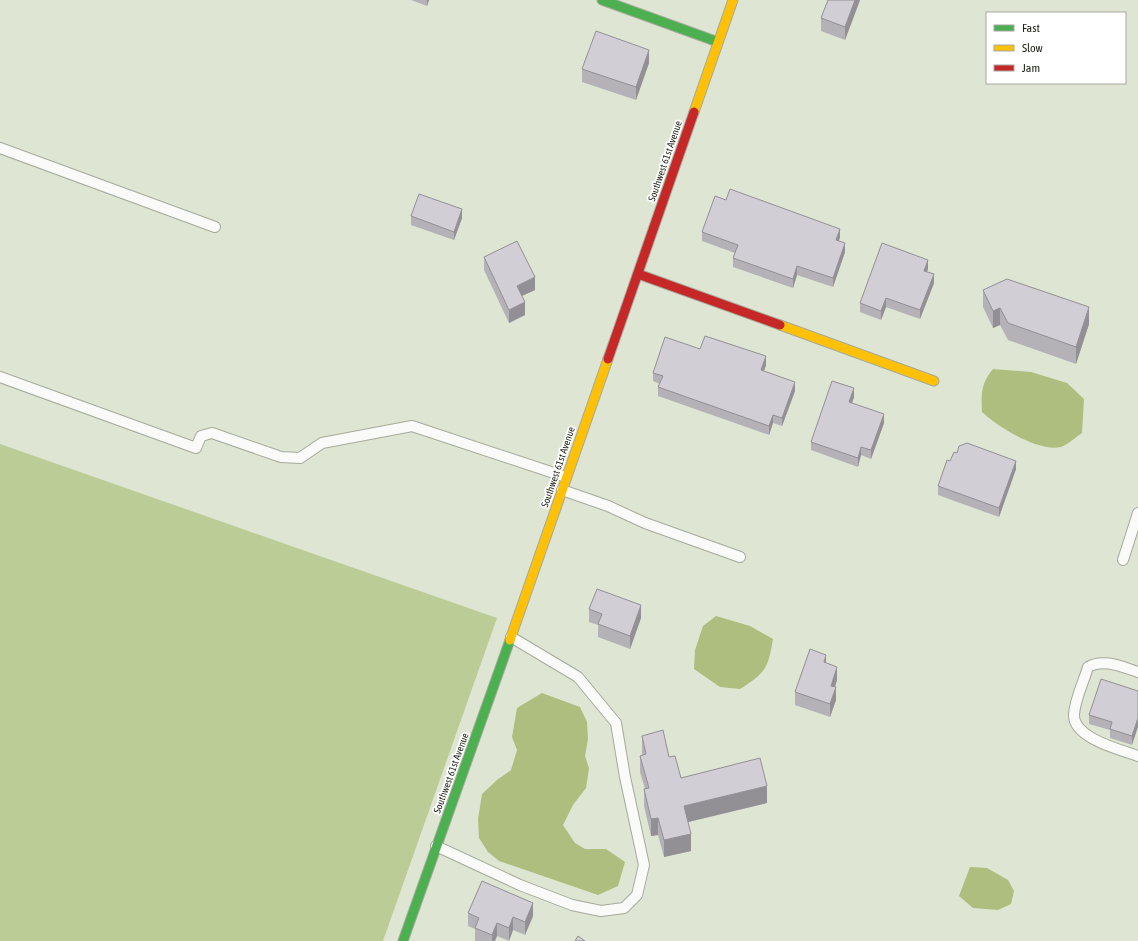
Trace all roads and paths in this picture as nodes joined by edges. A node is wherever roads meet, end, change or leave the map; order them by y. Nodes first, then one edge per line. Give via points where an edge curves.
1 (602, 0) edge
2 (733, 0) edge
3 (718, 42) junction
4 (0, 148) edge
5 (214, 227) dead end
6 (638, 274) junction
7 (0, 377) edge
8 (934, 381) dead end
9 (566, 477) junction
10 (562, 490) junction
11 (1138, 513) edge
12 (740, 557) dead end
13 (1123, 560) dead end
14 (511, 637) junction
15 (1138, 672) edge
16 (1138, 756) edge
17 (436, 846) junction
18 (403, 941) edge

1 - 3 street
2 - 3 street, Southwest 61st Avenue
3 - 6 street, Southwest 61st Avenue
4 - 5 lane
6 - 8 street
6 - 9 street, Southwest 61st Avenue
7 - 9 lane via 196,448 201,436 212,433 281,457 300,458 322,443 412,426
9 - 10 street, Southwest 61st Avenue
10 - 12 lane
10 - 14 street, Southwest 61st Avenue
11 - 13 lane
14 - 17 street, Southwest 61st Avenue
14 - 17 lane via 578,677 616,723 644,865 637,895 624,908 601,911 572,905 520,885
15 - 16 lane via 1104,662 1088,667 1074,713 1077,726 1088,737
17 - 18 street, Southwest 61st Avenue

